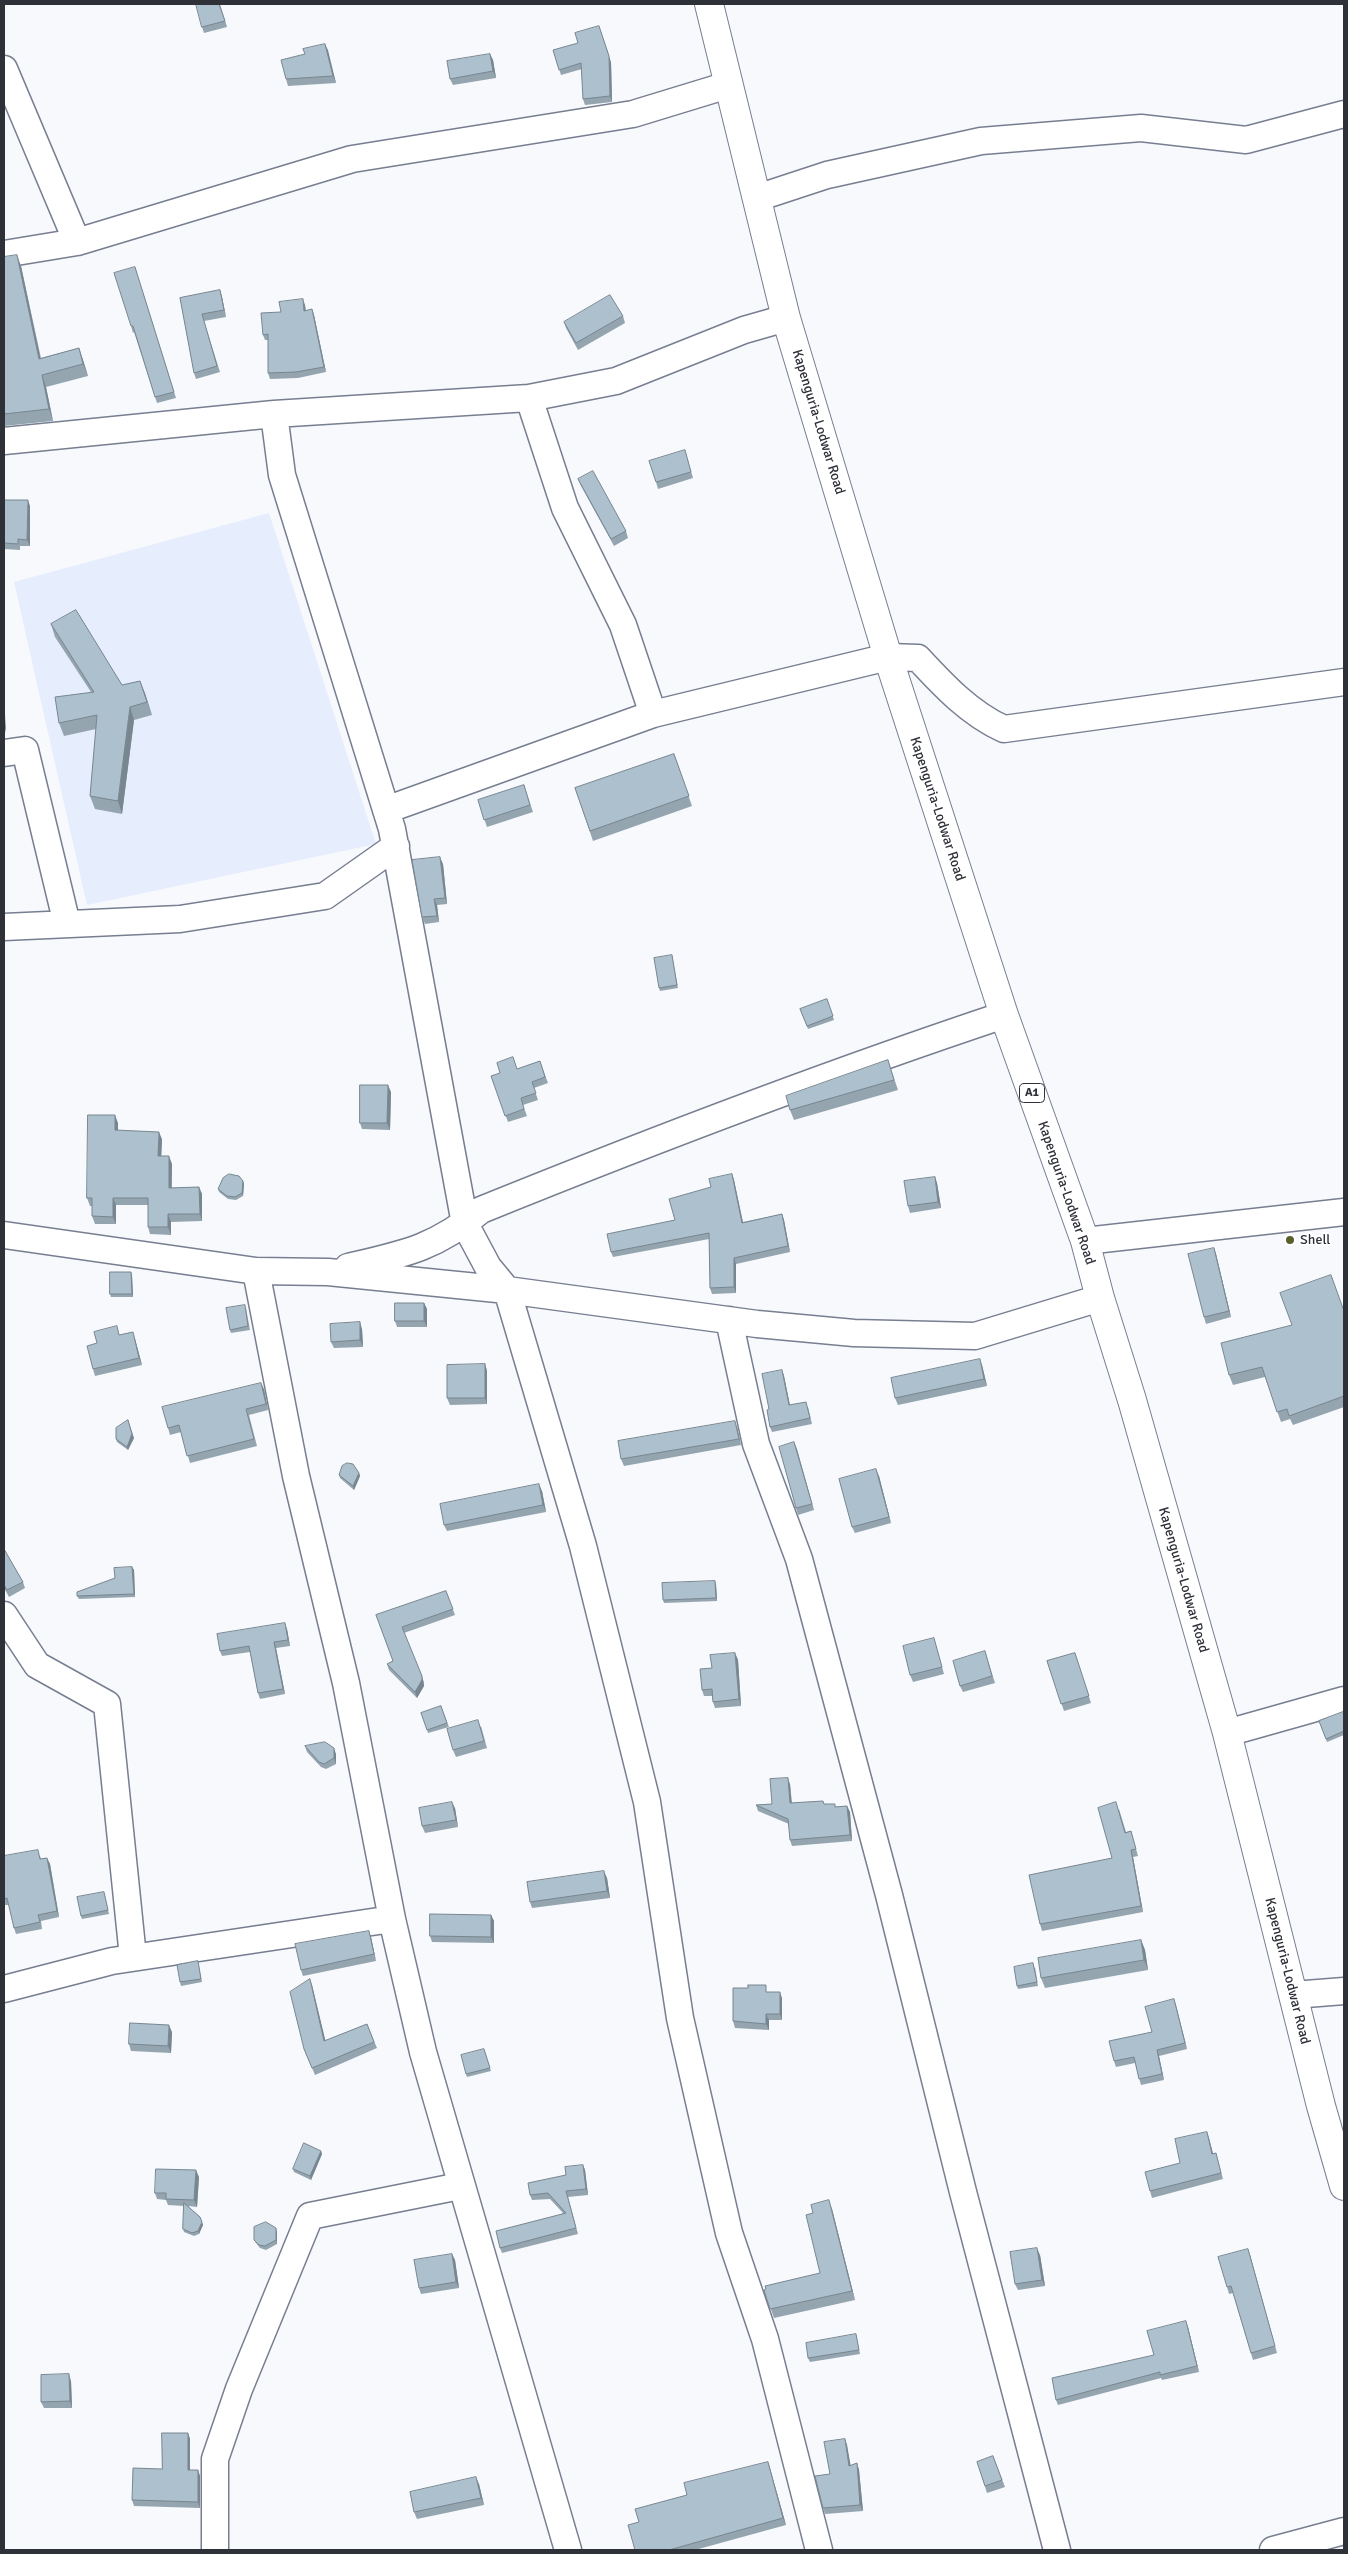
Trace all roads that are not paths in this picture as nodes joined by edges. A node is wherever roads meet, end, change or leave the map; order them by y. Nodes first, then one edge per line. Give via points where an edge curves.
1 (709, 4) edge
2 (4, 69) edge
3 (728, 85) junction
4 (1344, 114) edge
5 (757, 198) junction
6 (77, 242) junction
7 (4, 254) edge
8 (786, 318) junction
9 (529, 398) junction
10 (274, 414) junction
11 (4, 442) edge
12 (888, 657) junction
13 (1344, 682) edge
14 (653, 714) junction
15 (4, 753) edge
16 (386, 810) junction
17 (396, 846) junction
18 (67, 924) junction
19 (4, 927) edge
20 (1004, 1014) junction
21 (1344, 1212) edge
22 (465, 1224) junction
23 (4, 1235) edge
24 (1086, 1241) junction
25 (256, 1271) junction
26 (328, 1272) junction
27 (506, 1290) junction
28 (1100, 1298) junction
29 (729, 1320) junction
30 (4, 1615) edge
31 (1344, 1700) edge
32 (1227, 1734) junction
33 (392, 1919) junction
34 (133, 1957) junction
35 (4, 1989) edge
36 (1344, 1991) edge
37 (1293, 1995) junction
38 (460, 2186) junction
39 (1344, 2186) edge
40 (1344, 2531) edge
41 (1285, 2548) edge
42 (215, 2550) edge
43 (568, 2550) edge
44 (819, 2550) edge
45 (1057, 2550) edge

1 - 3 highway, Kapenguria-Lodwar Road / A1
2 - 6 street
3 - 5 highway, Kapenguria-Lodwar Road / A1
3 - 6 street via 634,114 352,159
4 - 5 street via 1246,140 1141,128 981,141 828,175
5 - 8 highway, Kapenguria-Lodwar Road / A1
6 - 7 street
8 - 9 street via 744,330 616,381
8 - 12 highway, Kapenguria-Lodwar Road / A1
9 - 10 street
9 - 14 street via 565,508 623,624
10 - 11 street
10 - 16 street via 282,475
12 - 13 street via 918,658 945,687 985,721 1004,729
12 - 14 street
12 - 20 highway, Kapenguria-Lodwar Road / A1
14 - 16 street
15 - 18 street via 25,750
16 - 17 street
17 - 18 street via 325,896 180,919
17 - 22 street
18 - 19 street
20 - 22 street via 692,1125 481,1210
20 - 24 highway, Kapenguria-Lodwar Road / A1
21 - 24 street
22 - 26 street via 412,1252
22 - 27 street via 488,1268
23 - 25 street
24 - 28 highway, Kapenguria-Lodwar Road / A1
25 - 26 street
25 - 33 street via 296,1476 346,1683
26 - 27 street
27 - 29 street
27 - 44 street via 583,1546 647,1802 680,2018 729,2233 765,2339
28 - 29 street via 975,1336 854,1333
28 - 32 highway, Kapenguria-Lodwar Road / A1
29 - 45 street via 756,1444 799,1559 889,1895
30 - 34 street via 37,1664 107,1704
31 - 32 street
32 - 37 highway, Kapenguria-Lodwar Road / A1
33 - 34 street
33 - 38 street via 423,2052
34 - 35 street
36 - 37 street
37 - 39 highway, Kapenguria-Lodwar Road / A1
38 - 42 street via 310,2216 239,2390 215,2460
38 - 43 street
40 - 41 street

